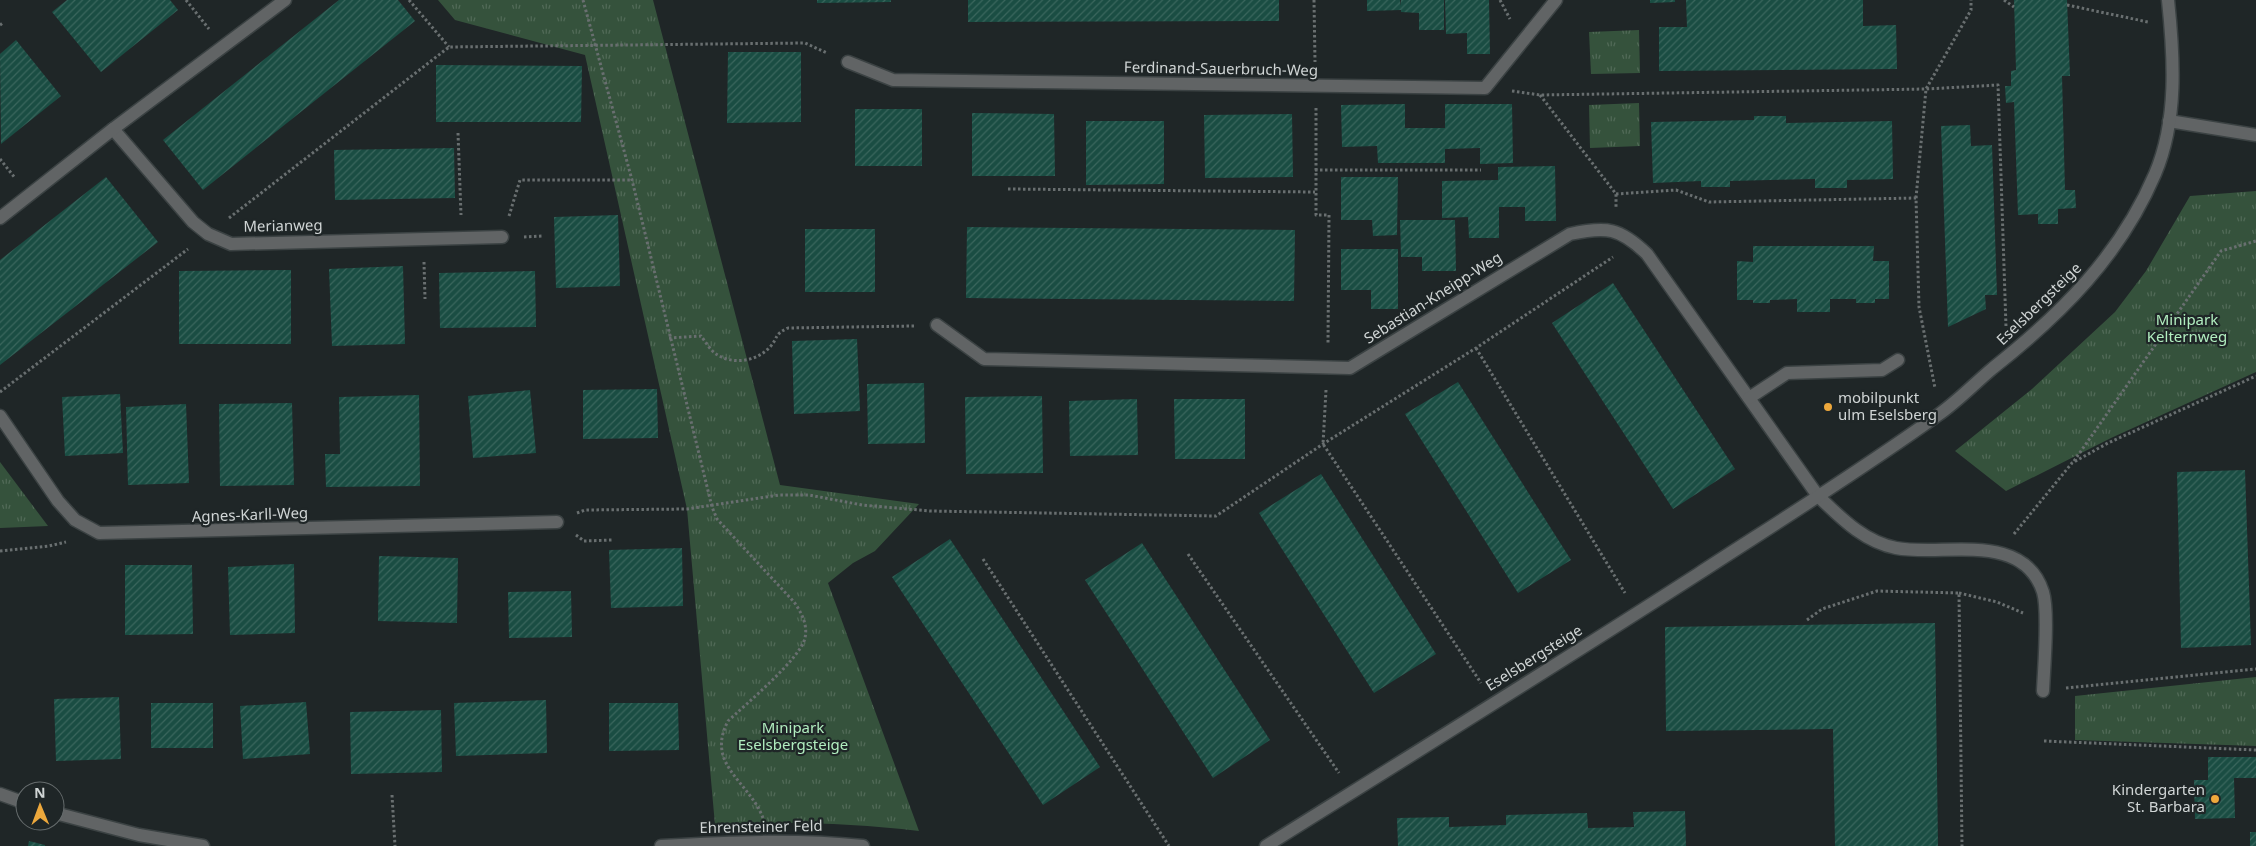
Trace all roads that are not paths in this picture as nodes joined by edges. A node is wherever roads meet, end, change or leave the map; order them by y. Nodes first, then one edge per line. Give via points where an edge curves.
1 (285, 0) edge
2 (1556, 0) edge
3 (2168, 0) edge
4 (848, 62) road end
5 (2169, 121) junction
6 (113, 129) junction
7 (2256, 135) edge
8 (0, 218) edge
9 (502, 237) road end
10 (937, 325) road end
11 (1898, 360) dead end
12 (1750, 398) junction
13 (0, 416) edge
14 (1818, 496) junction
15 (557, 522) road end
16 (2043, 691) road end
17 (0, 794) edge
18 (15, 799) edge
19 (65, 816) edge
20 (203, 846) edge
21 (660, 846) edge
22 (863, 846) edge
23 (1266, 846) edge

1 - 6 street
2 - 4 street, Ferdinand-Sauerbruch-Weg via 1485,88 893,80
3 - 5 street, Eselsbergsteige via 2173,68
5 - 7 street
5 - 14 street, Eselsbergsteige via 2155,175 2113,249 2085,286 2007,358 1940,413
6 - 8 street
6 - 9 street, Merianweg via 193,222 208,234 231,244
10 - 12 street, Sebastian-Kneipp-Weg via 984,359 1350,368 1570,234 1594,229 1617,231 1647,254
11 - 12 street via 1882,370 1787,373
12 - 14 street, Sebastian-Kneipp-Weg
13 - 15 street, Agnes-Karll-Weg via 58,501 75,520 99,533
14 - 16 street via 1847,524 1896,548 2000,552 2028,566 2043,592
14 - 23 street, Eselsbergsteige
17 - 18 street
19 - 20 street
21 - 22 street, Ehrensteiner Feld via 766,840

